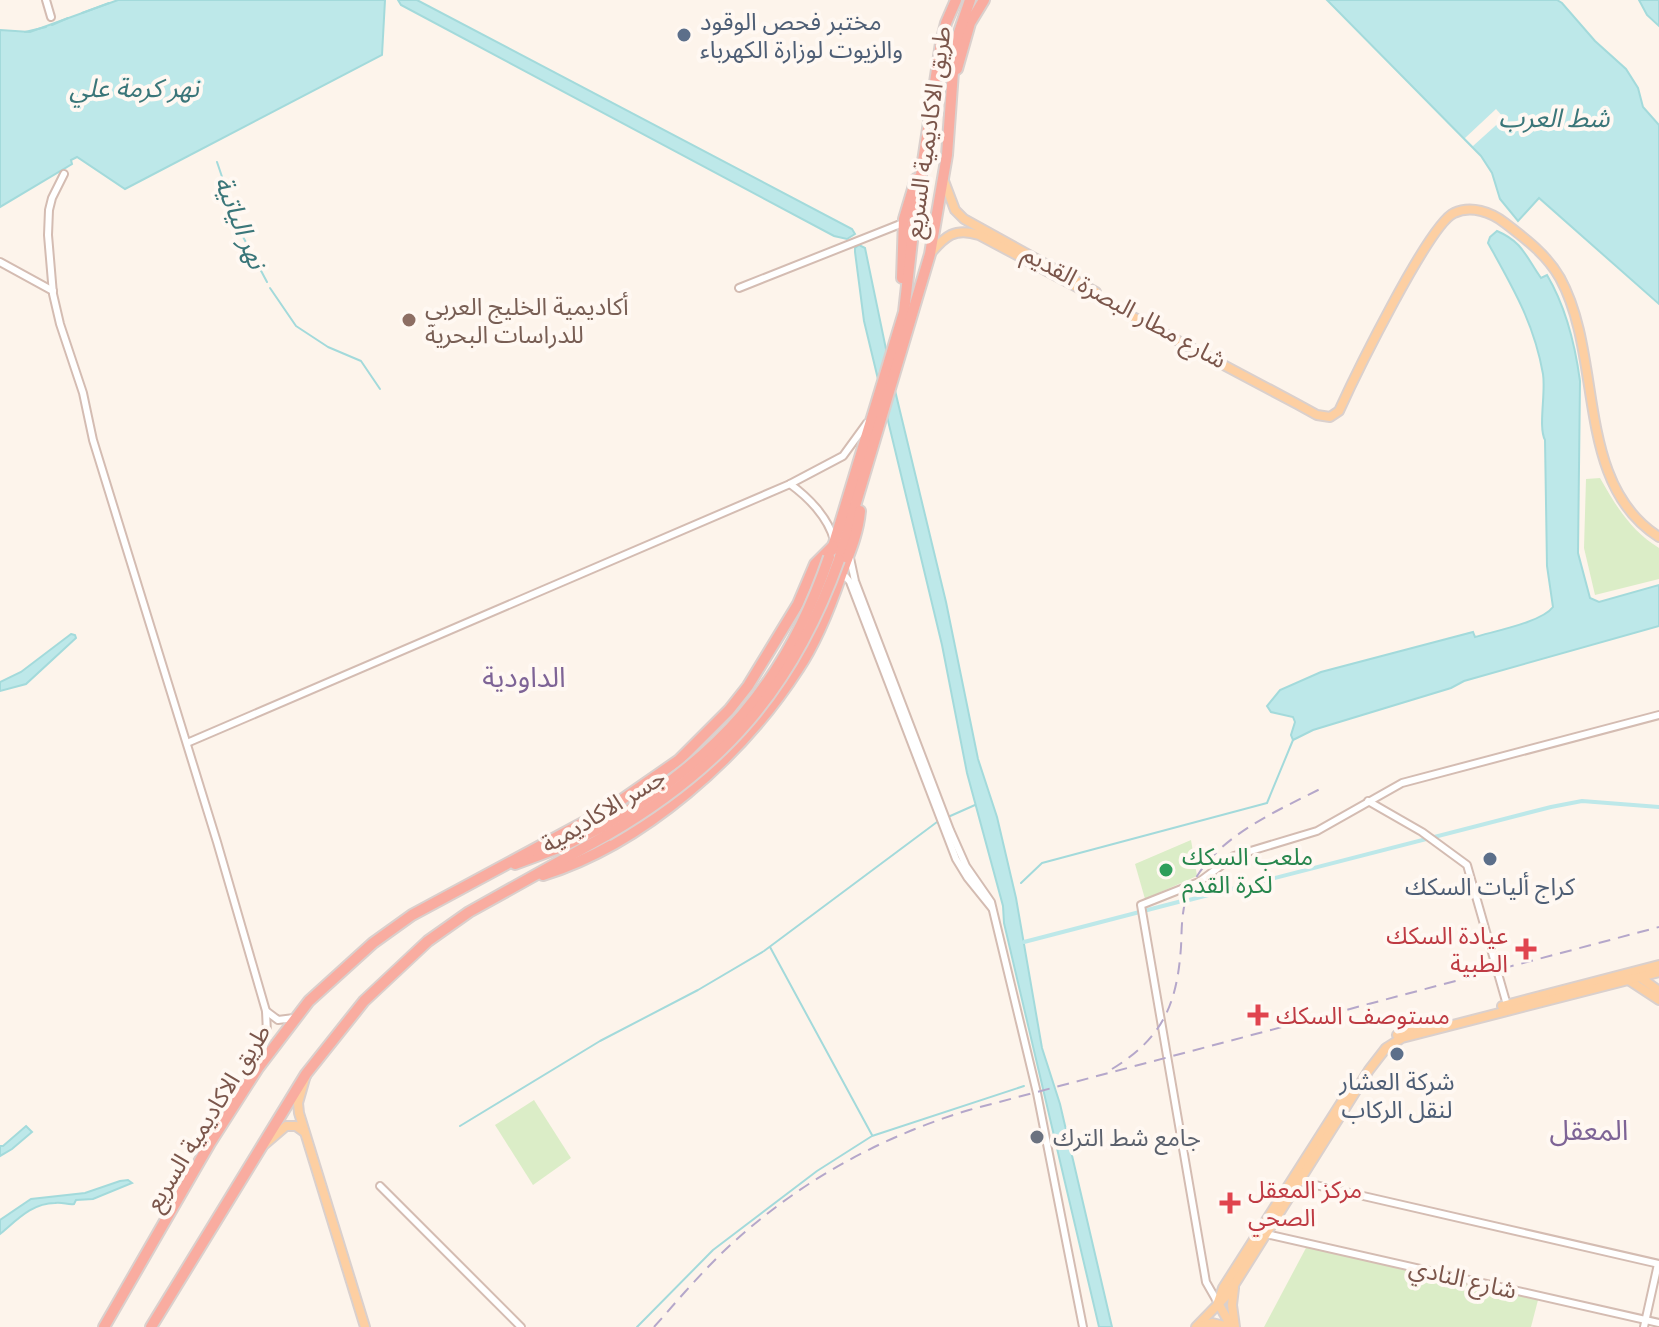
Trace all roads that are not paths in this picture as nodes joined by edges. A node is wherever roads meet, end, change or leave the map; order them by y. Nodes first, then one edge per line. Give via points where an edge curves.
1 (46, 0) edge
2 (956, 0) edge
3 (970, 0) edge
4 (984, 0) edge
5 (51, 17) dead end
6 (952, 78) junction
7 (933, 105) junction
8 (951, 107) junction
9 (922, 163) junction
10 (64, 174) dead end
11 (944, 179) junction
12 (904, 223) junction
13 (911, 250) junction
14 (930, 254) junction
15 (0, 262) edge
16 (739, 288) dead end
17 (53, 291) junction
18 (901, 322) junction
19 (879, 404) junction
20 (1328, 416) junction
21 (790, 484) junction
22 (863, 486) junction
23 (1659, 537) edge
24 (853, 541) junction
25 (833, 545) junction
26 (834, 559) junction
27 (840, 580) junction
28 (764, 664) junction
29 (786, 685) junction
30 (1659, 715) edge
31 (699, 742) junction
32 (187, 743) junction
33 (720, 762) junction
34 (1368, 801) junction
35 (604, 831) junction
36 (490, 873) junction
37 (511, 887) junction
38 (992, 908) junction
39 (1659, 965) edge
40 (1659, 972) edge
41 (1633, 978) junction
42 (1659, 991) edge
43 (1659, 1000) edge
44 (1507, 1005) junction
45 (266, 1011) junction
46 (296, 1018) junction
47 (258, 1068) junction
48 (306, 1074) junction
49 (306, 1134) junction
50 (264, 1146) junction
51 (1298, 1181) junction
52 (380, 1186) dead end
53 (1266, 1234) junction
54 (1658, 1264) edge
55 (1236, 1282) junction
56 (1218, 1303) junction
57 (1659, 1323) edge
58 (1645, 1324) edge
59 (104, 1327) edge
60 (151, 1327) edge
61 (365, 1327) edge
62 (521, 1327) edge
63 (1083, 1327) edge
64 (1196, 1327) edge
65 (1232, 1327) edge

1 - 5 street
2 - 7 highway, طريق الاكاديمية السريع via 943,32
3 - 6 highway, طريق الاكاديمية السريع via 956,37
4 - 6 highway via 970,23
6 - 8 highway, طريق الاكاديمية السريع
7 - 8 highway
7 - 9 highway, طريق الاكاديمية السريع
8 - 11 highway, طريق الاكاديمية السريع
9 - 12 highway
9 - 13 highway, طريق الاكاديمية السريع
10 - 17 street via 49,210
11 - 14 highway, طريق الاكاديمية السريع
11 - 20 main road, شارع مطار البصرة القديم via 955,210 970,223
12 - 16 street
12 - 18 highway
13 - 14 highway
13 - 18 highway, طريق الاكاديمية السريع
14 - 19 highway, طريق الاكاديمية السريع via 899,363
14 - 20 main road, شارع مطار البصرة القديم via 952,233 979,235
15 - 17 street
17 - 32 street
18 - 19 highway, طريق الاكاديمية السريع
19 - 21 street via 843,456
19 - 22 highway
19 - 25 highway
20 - 23 main road via 1339,411 1442,222 1457,211 1483,211 1537,249 1561,281 1574,317 1609,478 1627,508
21 - 25 street via 820,514
21 - 32 street
22 - 24 highway
22 - 26 highway
24 - 27 highway
24 - 38 street via 851,568 895,688 966,866
25 - 26 highway
25 - 28 highway via 815,564
26 - 35 highway, جسر الاكاديمية, bridge via 790,648 739,720 678,778
27 - 29 highway via 807,654
27 - 38 street via 850,582 956,859
28 - 29 highway via 770,680
28 - 31 highway
29 - 33 highway
30 - 34 street via 1408,781
31 - 33 highway
31 - 36 highway via 607,810
32 - 45 street
33 - 37 highway via 625,836 586,859
34 - 44 street via 1425,834 1470,869
34 - 56 street via 1317,831 1234,856 1199,882 1141,905 1206,1282
35 - 36 highway, جسر الاكاديمية
35 - 37 highway, جسر الاكاديمية
36 - 46 highway, طريق الاكاديمية السريع via 392,929
37 - 48 highway via 441,931 397,968
38 - 63 street via 1037,1093
39 - 41 main road
40 - 41 main road
41 - 42 main road
41 - 43 main road
41 - 44 main road
41 - 51 main road via 1393,1042 1369,1070
44 - 56 main road via 1406,1031 1379,1048
45 - 46 street via 278,1020
45 - 47 street via 267,1033
46 - 47 highway, طريق الاكاديمية السريع
47 - 59 highway, طريق الاكاديمية السريع
48 - 49 main road via 298,1108
48 - 50 highway
49 - 50 main road via 286,1126
49 - 61 main road
50 - 60 highway
51 - 53 main road
51 - 54 street
52 - 62 street
53 - 55 main road
53 - 58 street, شارع النادي
54 - 58 street
55 - 56 main road
55 - 65 main road
56 - 64 main road
56 - 65 main road
57 - 58 street, شارع النادي
64 - 65 main road

